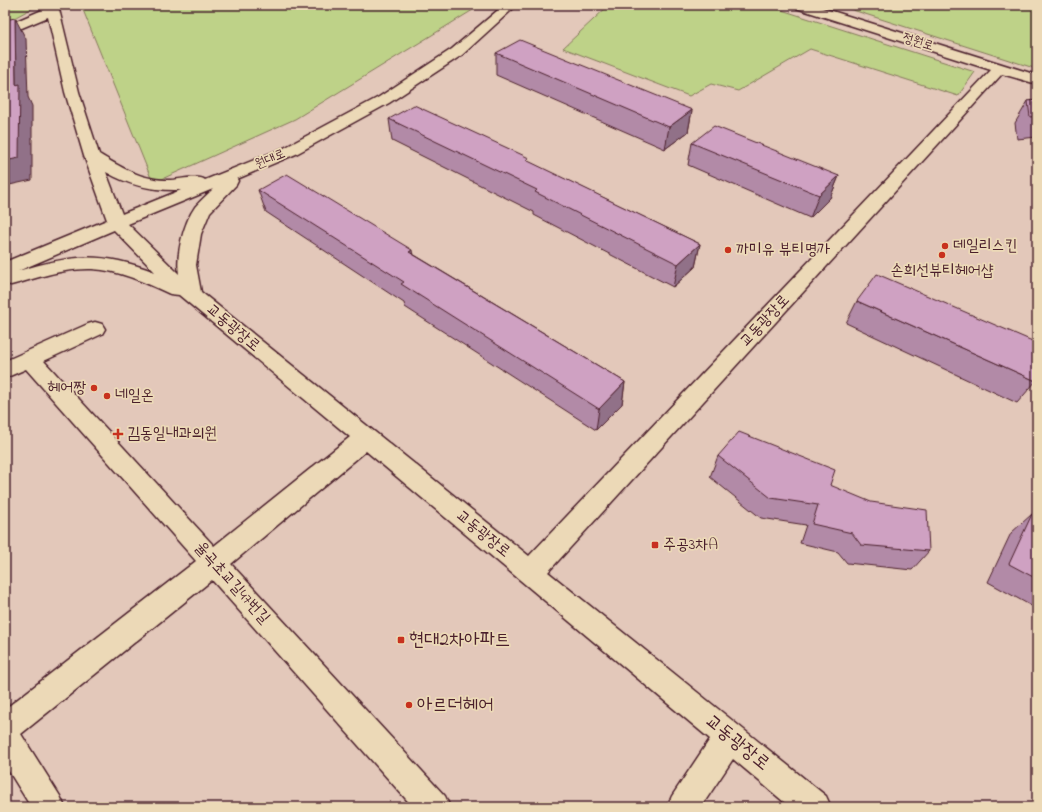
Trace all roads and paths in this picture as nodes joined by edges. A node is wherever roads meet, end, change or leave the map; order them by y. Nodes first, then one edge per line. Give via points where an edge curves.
1 (511, 5) edge
2 (800, 5) edge
3 (53, 7) edge
4 (5, 31) edge
5 (1000, 68) junction
6 (1037, 80) edge
7 (92, 156) junction
8 (240, 172) junction
9 (117, 223) junction
10 (5, 269) edge
11 (5, 280) edge
12 (192, 295) junction
13 (95, 329) dead end
14 (30, 360) junction
15 (5, 370) edge
16 (365, 438) junction
17 (213, 562) junction
18 (530, 573) junction
19 (5, 728) edge
20 (5, 737) edge
21 (729, 737) junction
22 (49, 807) edge
23 (434, 807) edge
24 (683, 807) edge
25 (814, 807) edge

1 - 8 street, 원대로 via 457,52 384,100 290,151
2 - 5 street, 정원로
3 - 4 street
3 - 7 street, 교동광장로 via 72,92
5 - 6 street, 정원로
5 - 18 street, 교동광장로
7 - 8 street via 120,174 138,182 155,185 194,183
7 - 9 street, 교동광장로
8 - 9 street, 원대로
8 - 12 street via 202,210 192,234 187,265
9 - 10 street, 원대로
9 - 12 street, 교동광장로 via 169,276
11 - 12 street via 63,266 82,263 104,264
12 - 16 street, 교동광장로
13 - 14 street
14 - 15 street
14 - 17 street, 율곡초교길47번길
16 - 17 street
16 - 18 street, 교동광장로
17 - 19 street
17 - 23 street, 율곡초교길47번길
18 - 21 street, 교동광장로
20 - 22 street
21 - 24 street
21 - 25 street, 교동광장로

